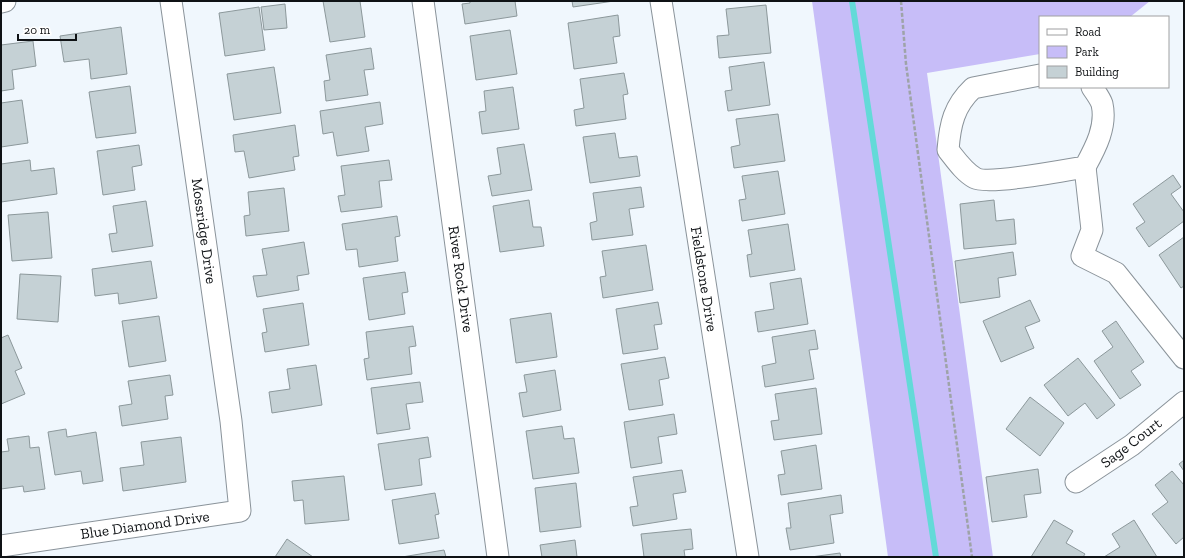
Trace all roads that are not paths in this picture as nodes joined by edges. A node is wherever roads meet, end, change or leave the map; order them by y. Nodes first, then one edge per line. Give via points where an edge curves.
1 (5, 1) edge
2 (171, 1) edge
3 (423, 1) edge
4 (661, 1) edge
5 (1, 2) edge
6 (1039, 75) edge
7 (1093, 88) edge
8 (1085, 167) junction
9 (1184, 358) edge
10 (1184, 402) edge
11 (236, 462) joint
12 (1076, 482) dead end
13 (1, 546) edge
14 (498, 557) edge
15 (748, 557) edge

1 - 5 street
2 - 11 street, Mossridge Drive
3 - 14 street, River Rock Drive
4 - 15 street, Fieldstone Drive
6 - 8 street via 973,88 955,112 949,131 948,150 961,167 976,179 994,180
7 - 8 street via 1101,102 1103,123 1095,148
8 - 9 street via 1092,230 1082,256 1116,272
10 - 12 street, Sage Court via 1132,445
11 - 13 street, Blue Diamond Drive via 240,511

